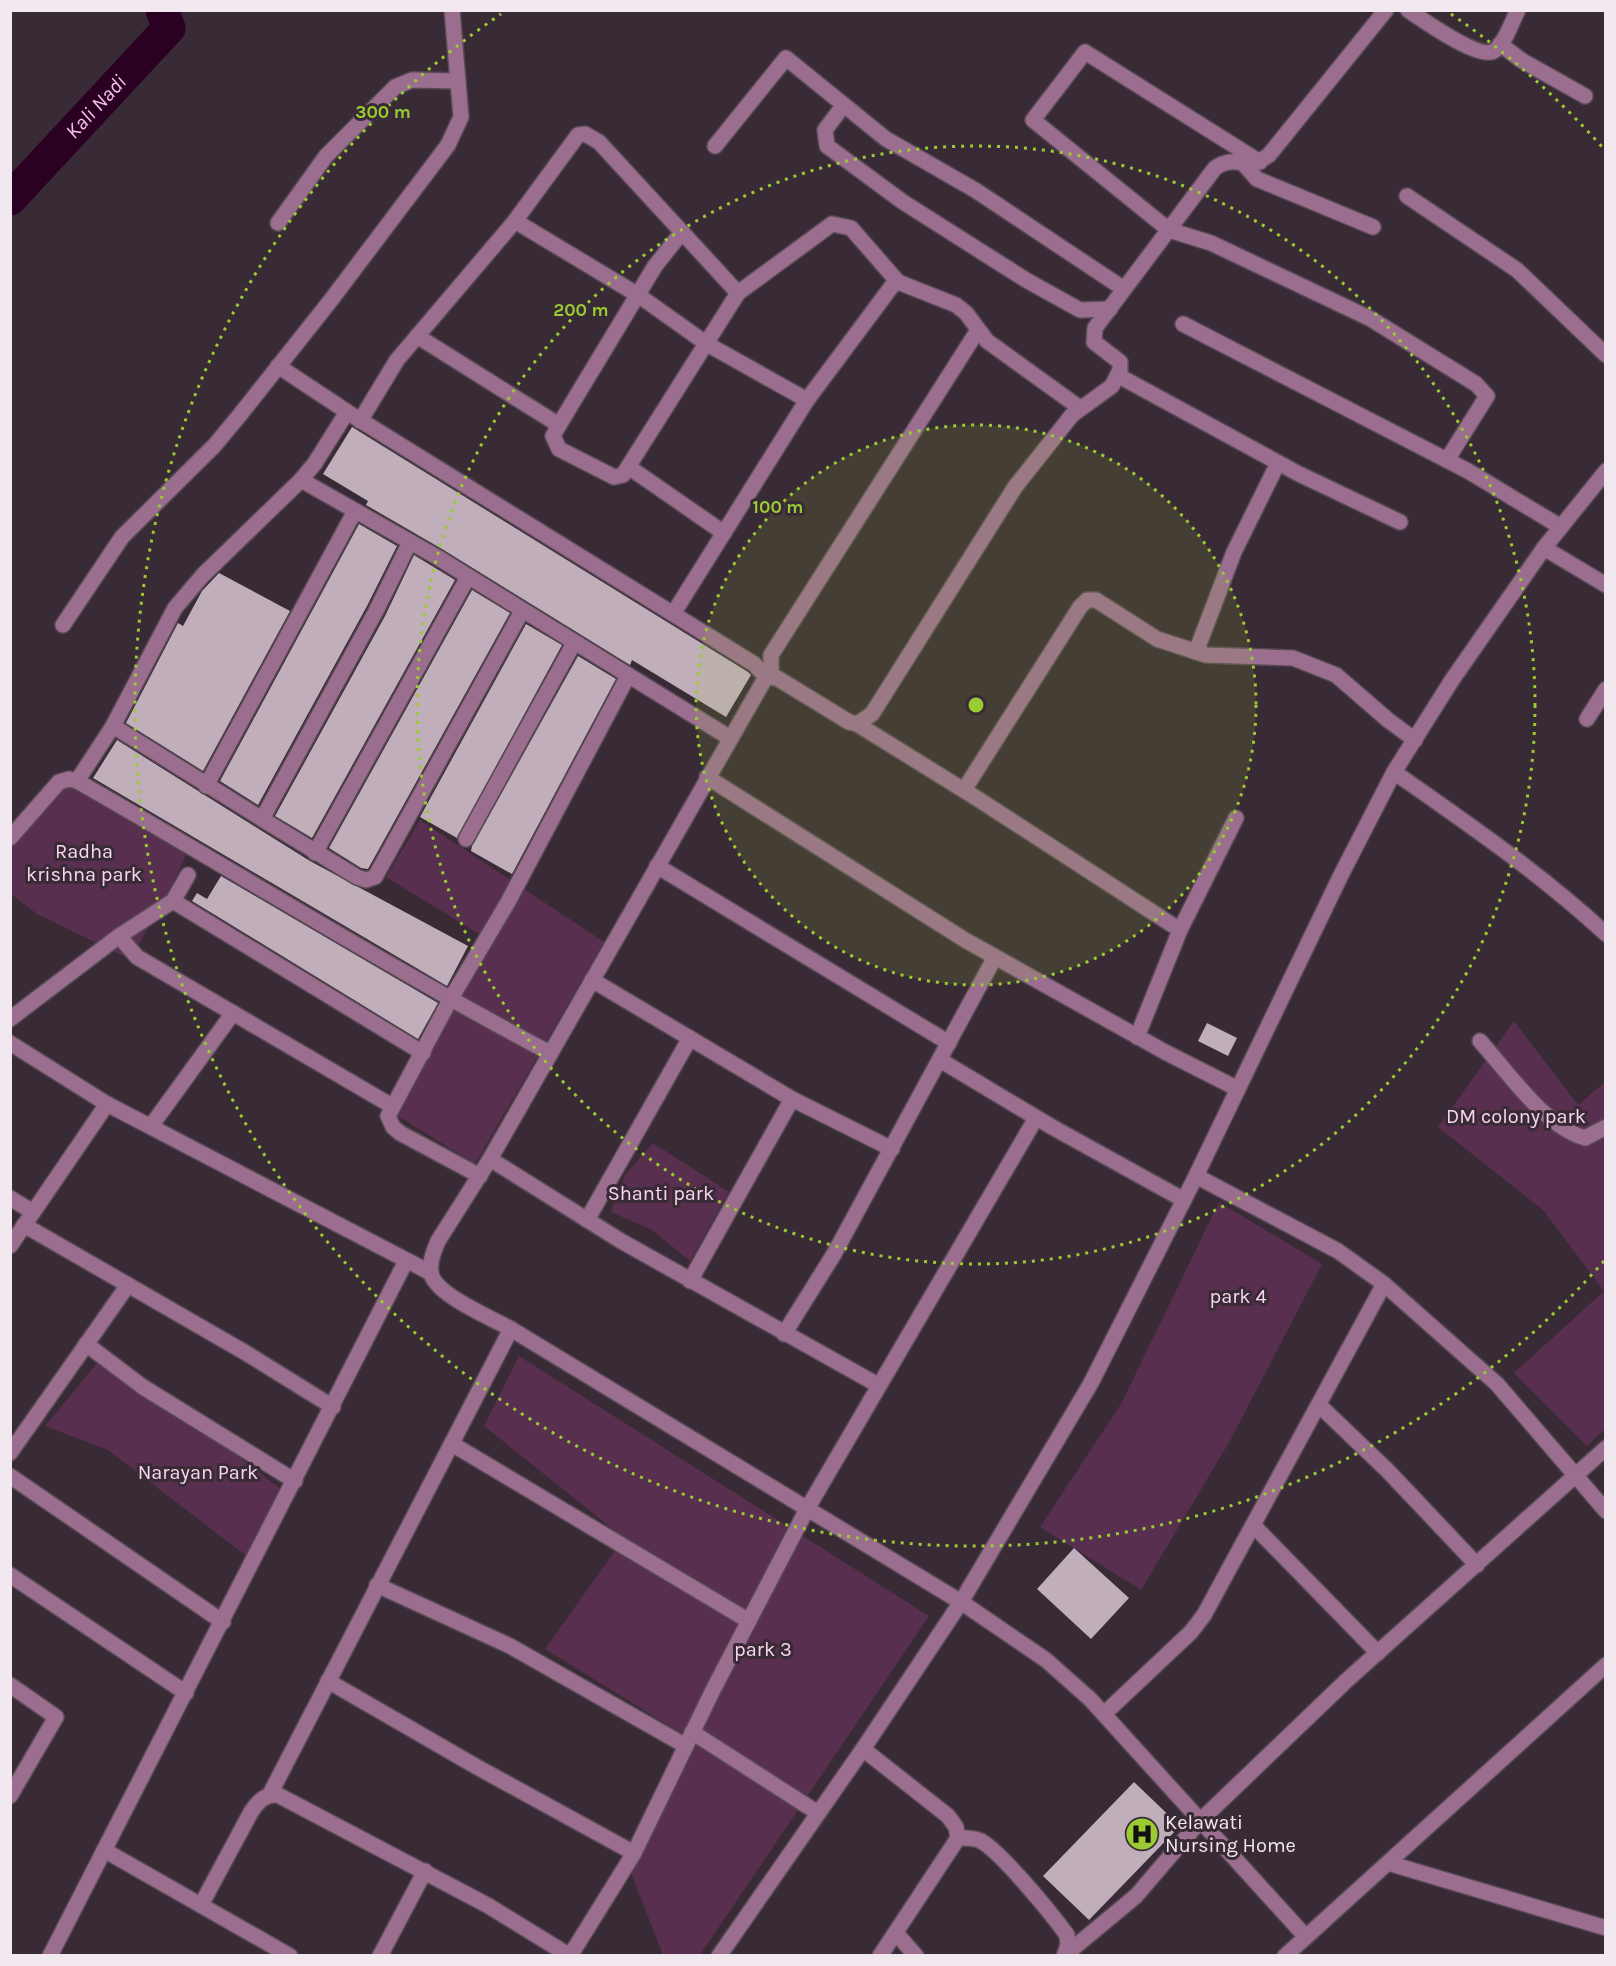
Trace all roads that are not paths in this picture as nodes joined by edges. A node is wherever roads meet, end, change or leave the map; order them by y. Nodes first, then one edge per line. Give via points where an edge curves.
1 (452, 10) edge
2 (1386, 10) edge
3 (1408, 10) edge
4 (1518, 10) edge
5 (1500, 44) junction
6 (458, 81) junction
7 (1585, 96) dead end
8 (843, 106) junction
9 (715, 146) dead end
10 (1260, 162) junction
11 (1243, 163) junction
12 (1407, 196) dead end
13 (515, 221) junction
14 (278, 223) dead end
15 (1373, 227) dead end
16 (1169, 230) junction
17 (682, 232) junction
18 (898, 282) junction
19 (1124, 290) junction
20 (738, 293) junction
21 (638, 296) junction
22 (1110, 309) junction
23 (1183, 324) dead end
24 (978, 330) junction
25 (417, 336) junction
26 (707, 344) junction
27 (1605, 355) edge
28 (278, 366) junction
29 (1117, 378) junction
30 (807, 400) junction
31 (1080, 408) junction
32 (347, 412) junction
33 (360, 421) junction
34 (559, 425) junction
35 (1447, 460) junction
36 (1278, 463) junction
37 (629, 470) junction
38 (1605, 471) edge
39 (301, 480) junction
40 (356, 511) junction
41 (1400, 522) dead end
42 (1561, 527) junction
43 (724, 533) junction
44 (410, 542) junction
45 (1544, 548) junction
46 (468, 577) junction
47 (1605, 585) edge
48 (522, 611) junction
49 (673, 614) junction
50 (63, 625) dead end
51 (574, 643) junction
52 (1196, 652) junction
53 (628, 676) junction
54 (768, 676) junction
55 (1605, 689) edge
56 (1587, 719) dead end
57 (857, 724) junction
58 (113, 726) junction
59 (730, 738) junction
60 (1415, 740) junction
61 (1394, 772) junction
62 (707, 777) junction
63 (77, 781) junction
64 (206, 786) junction
65 (964, 790) junction
66 (1236, 818) dead end
67 (262, 819) junction
68 (10, 838) edge
69 (466, 839) dead end
70 (315, 853) junction
71 (657, 866) junction
72 (188, 875) dead end
73 (173, 901) junction
74 (1180, 930) junction
75 (1605, 934) edge
76 (119, 936) junction
77 (995, 957) junction
78 (592, 980) junction
79 (450, 1000) junction
80 (233, 1013) junction
81 (10, 1020) edge
82 (1137, 1036) junction
83 (690, 1038) junction
84 (1480, 1041) dead end
85 (10, 1043) edge
86 (949, 1043) junction
87 (423, 1053) junction
88 (550, 1053) junction
89 (940, 1060) junction
90 (1238, 1089) junction
91 (792, 1099) junction
92 (107, 1104) junction
93 (392, 1106) junction
94 (1036, 1118) junction
95 (151, 1126) junction
96 (1605, 1127) edge
97 (892, 1149) junction
98 (490, 1159) junction
99 (480, 1176) junction
100 (1196, 1176) junction
101 (10, 1198) edge
102 (1184, 1200) junction
103 (33, 1212) junction
104 (587, 1220) junction
105 (24, 1225) junction
106 (10, 1246) edge
107 (406, 1260) junction
108 (431, 1273) junction
109 (690, 1281) junction
110 (1384, 1284) junction
111 (128, 1285) junction
112 (511, 1329) junction
113 (783, 1334) junction
114 (86, 1344) junction
115 (878, 1385) junction
116 (1319, 1405) junction
117 (333, 1407) junction
118 (452, 1444) junction
119 (1605, 1448) edge
120 (10, 1453) edge
121 (1575, 1474) junction
122 (10, 1476) edge
123 (295, 1481) junction
124 (807, 1509) junction
125 (1605, 1511) edge
126 (1254, 1526) junction
127 (1476, 1564) junction
128 (10, 1575) edge
129 (377, 1585) junction
130 (961, 1602) junction
131 (749, 1621) junction
132 (223, 1622) junction
133 (1378, 1653) junction
134 (1605, 1665) edge
135 (328, 1680) junction
136 (10, 1685) edge
137 (186, 1693) junction
138 (1104, 1714) junction
139 (689, 1739) junction
140 (863, 1749) junction
141 (270, 1794) junction
142 (10, 1796) edge
143 (818, 1813) junction
144 (1201, 1820) junction
145 (958, 1838) junction
146 (104, 1850) junction
147 (634, 1853) junction
148 (1388, 1863) junction
149 (424, 1871) junction
150 (201, 1905) junction
151 (1605, 1928) edge
152 (896, 1933) junction
153 (1306, 1937) junction
154 (1065, 1955) edge
155 (50, 1956) edge
156 (290, 1956) edge
157 (380, 1956) edge
158 (570, 1956) edge
159 (719, 1956) edge
160 (880, 1956) edge
161 (915, 1956) edge
162 (1285, 1956) edge

1 - 6 street
2 - 10 street
3 - 5 street via 1472,49 1485,53
4 - 5 street
5 - 7 street
6 - 14 street via 412,80 394,87 326,156
6 - 28 street via 461,117 448,145
8 - 9 street via 786,58
8 - 19 street via 886,139 975,190
8 - 22 street via 825,130 827,146 858,171 1026,280 1080,310
10 - 11 street
10 - 16 street via 1085,52 1033,120
11 - 15 street via 1257,179
11 - 16 street via 1231,161 1215,168
12 - 27 street via 1517,270
13 - 17 street via 578,135 585,134 598,142
13 - 21 street
13 - 25 street
16 - 19 street
16 - 35 street via 1211,243 1371,319 1476,384 1487,396
17 - 20 street
17 - 21 street
18 - 20 street via 851,228 832,224
18 - 24 street via 956,305
18 - 30 street via 884,294
19 - 22 street
20 - 26 street
21 - 26 street
21 - 34 street
22 - 29 street via 1093,334 1094,342 1120,362
23 - 35 street
24 - 31 street via 1003,354
24 - 54 street via 771,655
25 - 33 street
25 - 34 street
26 - 30 street
26 - 37 street
28 - 32 street
28 - 50 street via 213,446 122,537
29 - 31 street via 1095,400
29 - 36 street
30 - 43 street
31 - 57 street via 1015,488 872,714
32 - 33 street
32 - 39 street
33 - 49 street
34 - 37 street via 553,436 559,449 614,477
35 - 42 street
36 - 41 street
36 - 52 street via 1234,552
37 - 43 street
38 - 42 street
39 - 40 street
39 - 58 street via 203,575 175,608
40 - 44 street
40 - 64 street
42 - 45 street
43 - 49 street
44 - 46 street
44 - 67 street
45 - 47 street
45 - 60 street
46 - 48 street
46 - 70 street
48 - 51 street
48 - 70 street via 375,877 357,877
49 - 54 street
51 - 53 street
51 - 69 street
52 - 60 street via 1293,658 1336,675
52 - 65 street via 1157,639 1107,605 1087,600
53 - 59 street
53 - 79 street via 508,902
54 - 57 street
54 - 59 street
55 - 56 street
57 - 65 street
58 - 63 street
58 - 64 street
59 - 62 street
60 - 61 street
61 - 75 street via 1511,855
61 - 90 street
62 - 71 street
62 - 77 street
63 - 68 street via 60,782
63 - 79 street
64 - 67 street
65 - 74 street
66 - 74 street
67 - 70 street
71 - 78 street
71 - 86 street
72 - 73 street
73 - 76 street
73 - 87 street
74 - 82 street
76 - 80 street via 137,957
76 - 81 street
77 - 82 street
77 - 86 street
78 - 83 street
78 - 88 street
79 - 87 street
79 - 88 street
80 - 93 street
80 - 95 street
82 - 90 street
83 - 91 street
83 - 104 street
84 - 96 street via 1560,1126 1585,1138
85 - 92 street
86 - 89 street
87 - 93 street
88 - 98 street
89 - 94 street
89 - 97 street
90 - 100 street
91 - 97 street
91 - 109 street
92 - 95 street
92 - 103 street
93 - 99 street via 388,1116 400,1133
94 - 102 street
94 - 115 street
95 - 107 street
97 - 113 street via 834,1254
98 - 99 street
98 - 104 street
99 - 108 street via 438,1241
100 - 102 street
100 - 110 street via 1338,1251
101 - 103 street
102 - 130 street via 1091,1383
103 - 105 street
104 - 109 street
105 - 106 street
105 - 111 street
107 - 108 street
107 - 117 street
108 - 112 street via 435,1285 446,1293
109 - 113 street
110 - 116 street
110 - 121 street via 1497,1384
111 - 114 street
111 - 117 street
112 - 118 street
112 - 124 street
113 - 115 street
114 - 120 street
114 - 123 street via 143,1387
115 - 124 street
116 - 126 street
116 - 127 street
117 - 123 street
118 - 129 street
118 - 131 street
119 - 121 street
121 - 125 street
121 - 127 street
122 - 132 street
123 - 132 street
124 - 130 street
124 - 131 street
126 - 133 street
126 - 138 street via 1191,1632
127 - 133 street
128 - 137 street
129 - 135 street
129 - 139 street via 510,1646
130 - 138 street via 1046,1660
130 - 140 street
131 - 139 street
132 - 137 street
133 - 144 street
134 - 148 street
135 - 141 street
135 - 147 street
136 - 142 street via 56,1717
137 - 146 street
138 - 144 street
139 - 143 street
139 - 147 street
140 - 143 street
140 - 145 street via 948,1816 957,1827
141 - 149 street
141 - 150 street via 250,1812
143 - 159 street
144 - 153 street
144 - 154 street via 1136,1896
145 - 152 street
145 - 154 street via 981,1841 1008,1866 1067,1935
146 - 150 street
146 - 155 street
147 - 158 street
148 - 151 street
148 - 153 street
149 - 157 street
149 - 158 street
150 - 156 street
152 - 160 street
152 - 161 street
153 - 162 street

